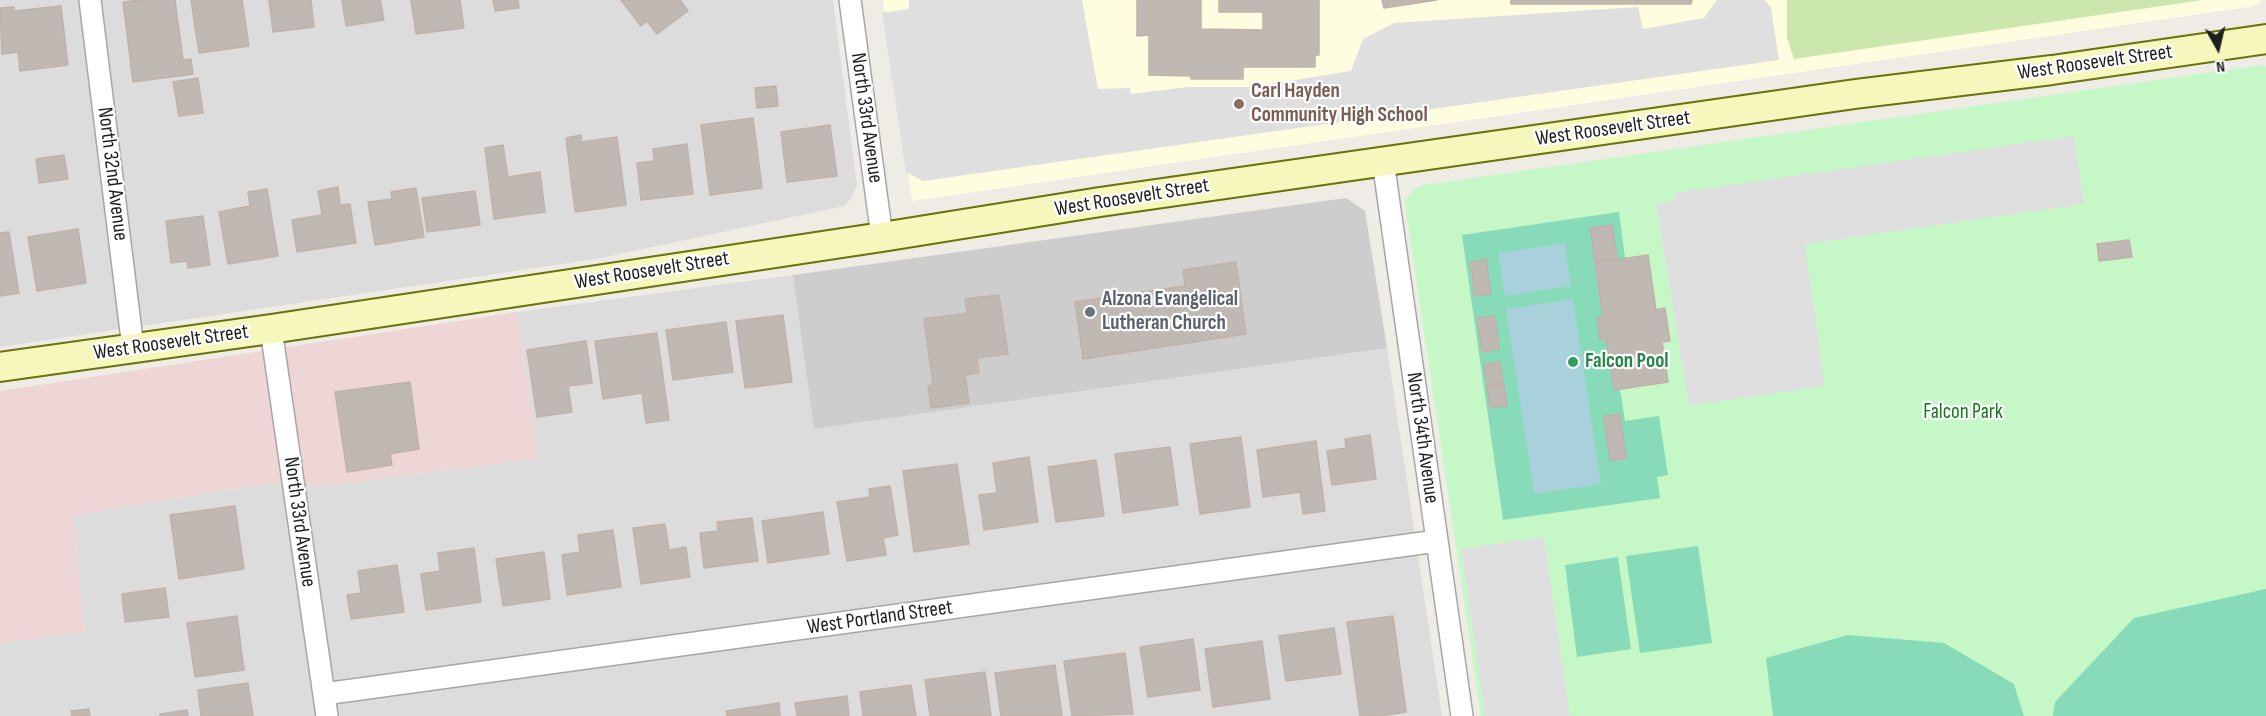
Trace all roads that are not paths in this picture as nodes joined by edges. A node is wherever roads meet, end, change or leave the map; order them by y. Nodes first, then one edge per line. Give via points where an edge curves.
1 (90, 0) edge
2 (850, 0) edge
3 (2266, 39) edge
4 (1383, 161) junction
5 (882, 237) junction
6 (271, 329) junction
7 (134, 348) junction
8 (0, 367) edge
9 (1437, 541) junction
10 (324, 694) junction
11 (327, 716) edge
12 (1462, 716) edge

1 - 7 street, North 32nd Avenue
2 - 5 street, North 33rd Avenue
3 - 4 street, West Roosevelt Street
4 - 5 street, West Roosevelt Street
4 - 9 street, North 34th Avenue
5 - 6 street, West Roosevelt Street
6 - 7 street, West Roosevelt Street
6 - 10 street, North 33rd Avenue
7 - 8 street, West Roosevelt Street
9 - 10 street, West Portland Street
9 - 12 street, North 34th Avenue
10 - 11 street, North 33rd Avenue

